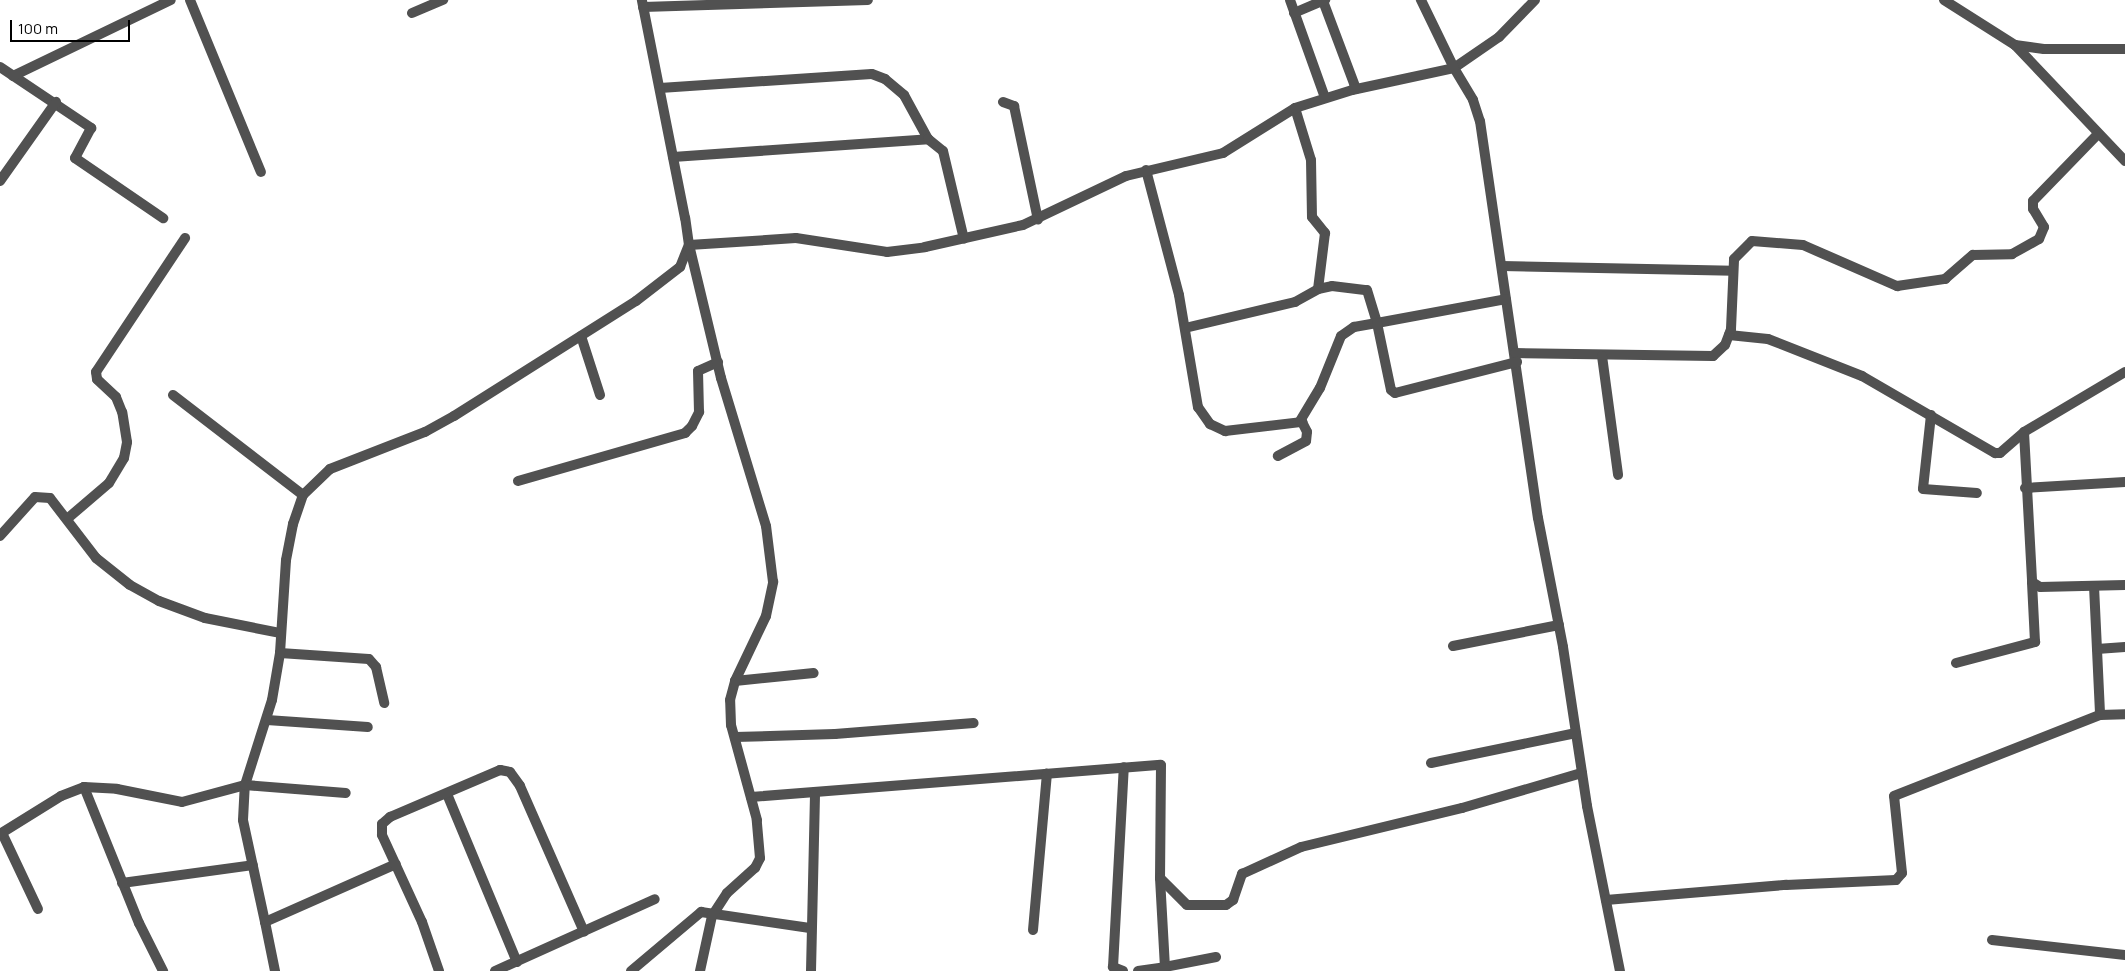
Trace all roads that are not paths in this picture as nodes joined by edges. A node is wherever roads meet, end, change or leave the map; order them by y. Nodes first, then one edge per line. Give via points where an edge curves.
1 (172, 0) edge
2 (190, 0) edge
3 (443, 0) edge
4 (868, 0) edge
5 (1290, 0) edge
6 (1324, 0) edge
7 (1421, 0) edge
8 (1535, 0) edge
9 (1944, 0) edge
10 (642, 3) edge
11 (412, 13) dead end
12 (1294, 13) junction
13 (2015, 45) junction
14 (2125, 49) edge
15 (0, 67) edge
16 (1454, 68) junction
17 (13, 76) junction
18 (660, 88) junction
19 (1356, 90) junction
20 (1325, 98) junction
21 (56, 102) junction
22 (1003, 102) dead end
23 (1295, 108) junction
24 (2098, 134) junction
25 (928, 139) junction
26 (673, 158) junction
27 (2125, 161) edge
28 (1146, 170) junction
29 (261, 172) dead end
30 (0, 181) edge
31 (163, 218) dead end
32 (1038, 220) junction
33 (185, 238) dead end
34 (964, 239) junction
35 (689, 245) junction
36 (1502, 266) junction
37 (1733, 271) junction
38 (1318, 289) junction
39 (1506, 299) junction
40 (1377, 323) junction
41 (1185, 328) junction
42 (1729, 335) junction
43 (581, 336) junction
44 (1602, 356) junction
45 (1516, 358) junction
46 (718, 362) junction
47 (2125, 372) edge
48 (173, 395) dead end
49 (600, 395) dead end
50 (1932, 415) junction
51 (1300, 421) junction
52 (2024, 432) junction
53 (1278, 456) dead end
54 (1618, 475) dead end
55 (518, 481) dead end
56 (2125, 482) edge
57 (2025, 488) junction
58 (1977, 493) dead end
59 (303, 495) junction
60 (67, 519) junction
61 (0, 536) edge
62 (2032, 582) junction
63 (2125, 584) edge
64 (2094, 586) junction
65 (1559, 625) junction
66 (280, 634) junction
67 (1453, 646) dead end
68 (2125, 647) edge
69 (2097, 649) junction
70 (280, 653) junction
71 (1956, 663) dead end
72 (814, 673) dead end
73 (735, 681) junction
74 (384, 703) dead end
75 (2125, 714) edge
76 (2100, 715) junction
77 (267, 720) junction
78 (974, 723) dead end
79 (368, 727) dead end
80 (1576, 733) junction
81 (735, 737) junction
82 (1431, 763) dead end
83 (1124, 768) junction
84 (1582, 772) junction
85 (1047, 774) junction
86 (246, 785) junction
87 (84, 787) junction
88 (815, 792) junction
89 (346, 793) dead end
90 (446, 794) junction
91 (750, 797) junction
92 (1, 833) edge
93 (396, 864) junction
94 (252, 865) junction
95 (1160, 878) junction
96 (122, 883) junction
97 (655, 899) dead end
98 (1606, 900) junction
99 (38, 909) dead end
100 (712, 916) junction
101 (265, 922) junction
102 (810, 928) junction
103 (1033, 930) dead end
104 (584, 932) junction
105 (1992, 940) dead end
106 (2125, 955) edge
107 (1216, 957) dead end
108 (517, 962) junction
109 (1166, 967) junction
110 (275, 968) edge
111 (164, 971) edge
112 (264, 971) edge
113 (439, 971) edge
114 (495, 971) edge
115 (631, 971) edge
116 (700, 971) edge
117 (811, 971) edge
118 (1123, 971) edge
119 (1138, 971) edge
120 (1620, 971) edge

1 - 17 street
2 - 29 street
3 - 11 street
4 - 10 street
5 - 12 street
6 - 12 street
6 - 19 street
7 - 16 street
8 - 16 street via 1498,37
9 - 13 street
10 - 18 street
12 - 20 street
13 - 14 street via 2044,49
13 - 24 street
15 - 17 street
16 - 19 street
16 - 36 street via 1478,114
17 - 21 street
18 - 25 street via 872,74 886,80 904,95
18 - 26 street
19 - 20 street
20 - 23 street
21 - 30 street
21 - 31 street via 91,128 75,154 76,159
22 - 32 street via 1014,106
23 - 28 street via 1222,153
23 - 38 street via 1311,160 1312,217 1325,233
24 - 27 street
24 - 37 street via 2033,201 2032,209 2044,227 2039,239 2012,254 1973,255 1945,279 1897,286 1803,245 1761,240 1752,242 1736,254
25 - 26 street
25 - 34 street via 943,151
26 - 35 street
28 - 32 street via 1126,176
28 - 41 street
32 - 34 street
33 - 60 street via 96,372 97,379 116,397 122,412 127,442 124,458 110,483
34 - 35 street via 887,252 796,238
35 - 43 street via 685,258 673,275
35 - 46 street
36 - 37 street
36 - 39 street
37 - 42 street
38 - 40 street via 1332,286 1367,290
38 - 41 street via 1295,302
39 - 40 street
39 - 45 street
40 - 45 street via 1391,390 1396,393
40 - 51 street via 1354,326 1341,336 1320,388
41 - 51 street via 1194,392 1203,417 1210,424 1225,431
42 - 44 street via 1721,351 1713,356
42 - 50 street via 1768,339 1812,354 1862,376
43 - 49 street
43 - 59 street via 425,432 330,469
44 - 45 street
44 - 54 street
45 - 65 street via 1538,518
46 - 55 street via 698,371 699,412 685,432
46 - 73 street via 766,526 772,563 773,582 766,616
47 - 52 street
48 - 59 street
50 - 52 street via 1995,454
50 - 58 street via 1922,490
51 - 53 street via 1307,432 1306,441
52 - 57 street
56 - 57 street
57 - 62 street
59 - 66 street via 286,560
60 - 61 street via 50,498 40,496 29,502
60 - 66 street via 110,571 160,601 205,618
62 - 64 street via 2040,587
62 - 71 street via 2035,642
63 - 64 street
64 - 69 street
65 - 67 street
65 - 80 street
66 - 70 street
68 - 69 street
69 - 76 street
70 - 74 street via 368,659 376,667
70 - 77 street
72 - 73 street
73 - 81 street via 730,715
75 - 76 street
76 - 98 street via 1894,796 1902,873 1896,880 1786,885
77 - 79 street
77 - 86 street
78 - 81 street via 835,734
80 - 82 street
80 - 84 street
81 - 91 street
83 - 85 street
83 - 95 street via 1161,765
83 - 118 street via 1113,967
84 - 95 street via 1462,808 1301,847 1242,874 1233,900 1226,905 1187,905
84 - 98 street
85 - 88 street
85 - 103 street
86 - 87 street via 182,802 117,789
86 - 89 street
86 - 94 street via 243,820
87 - 92 street via 61,796
87 - 96 street
88 - 91 street
88 - 102 street
90 - 93 street via 390,817 382,824 382,835
90 - 104 street via 500,770 515,776
90 - 108 street
91 - 100 street via 757,820 760,858 755,868 727,894
92 - 99 street
93 - 101 street
93 - 113 street
94 - 96 street
94 - 101 street
95 - 109 street
96 - 111 street
97 - 104 street
98 - 120 street
100 - 102 street
100 - 115 street via 701,912 683,924
100 - 116 street
101 - 110 street
102 - 117 street
104 - 108 street
105 - 106 street
107 - 109 street
108 - 114 street
109 - 119 street
110 - 112 street

